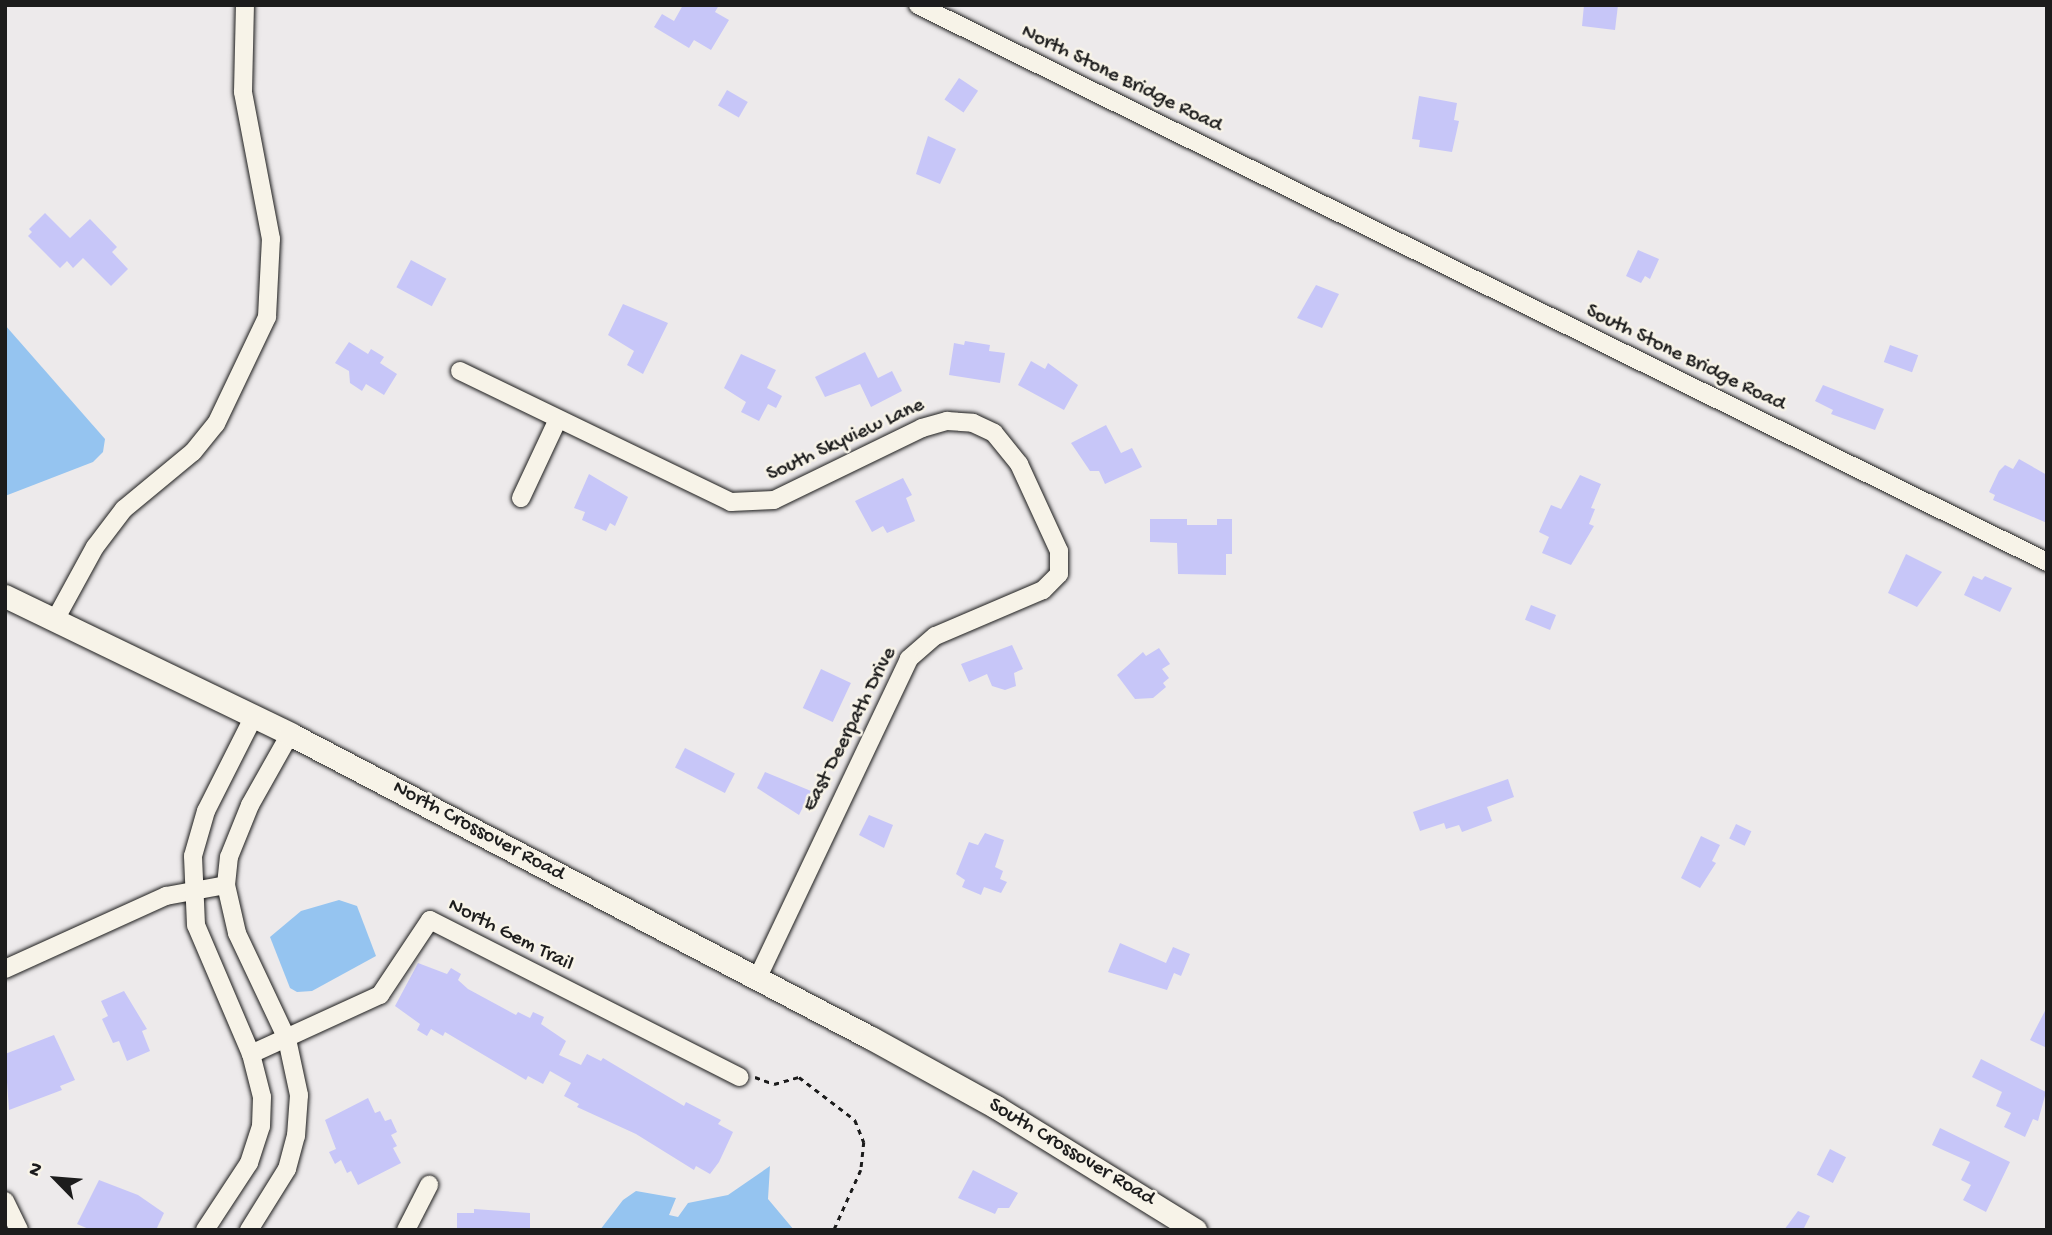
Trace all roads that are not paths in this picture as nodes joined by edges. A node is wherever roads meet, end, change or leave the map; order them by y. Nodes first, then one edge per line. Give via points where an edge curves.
1 (245, 5) edge
2 (918, 5) edge
3 (1305, 194) joint
4 (460, 371) dead end
5 (558, 419) junction
6 (521, 498) dead end
7 (2047, 562) edge
8 (1059, 574) joint
9 (5, 596) edge
10 (55, 620) junction
11 (254, 716) junction
12 (290, 734) junction
13 (226, 885) junction
14 (192, 891) junction
15 (5, 969) edge
16 (757, 979) junction
17 (287, 1039) junction
18 (251, 1054) junction
19 (739, 1077) road end
20 (945, 1079) joint
21 (429, 1185) dead end
22 (5, 1201) edge
23 (19, 1230) edge
24 (205, 1230) edge
25 (248, 1230) edge
26 (406, 1230) edge
27 (1195, 1230) edge

1 - 10 street via 243,92 271,239 267,317 216,424 193,452 124,509 95,547
2 - 3 street, North Stone Bridge Road
3 - 7 street, South Stone Bridge Road
4 - 5 street, South Skyview Lane
5 - 6 street
5 - 8 street, South Skyview Lane via 716,496 747,505 774,500 922,428 947,421 973,423 994,433 1019,464 1059,551
8 - 16 street, East Deerpath Drive via 1043,590 935,636 909,659
9 - 10 main road, North Crossover Road
10 - 11 main road, North Crossover Road
11 - 12 main road, North Crossover Road
11 - 14 street via 206,811 192,856
12 - 13 street via 250,805 229,857
12 - 16 main road, North Crossover Road
13 - 14 street
13 - 17 street via 237,933
14 - 15 street via 166,896
14 - 18 street via 195,925
16 - 20 main road, North Crossover Road
17 - 18 street, North Gem Trail
17 - 19 street, North Gem Trail via 380,995 430,920
17 - 25 street via 299,1095 296,1136 287,1169
18 - 24 street via 262,1097 261,1126 249,1163
20 - 27 main road, South Crossover Road
21 - 26 street
22 - 23 street

